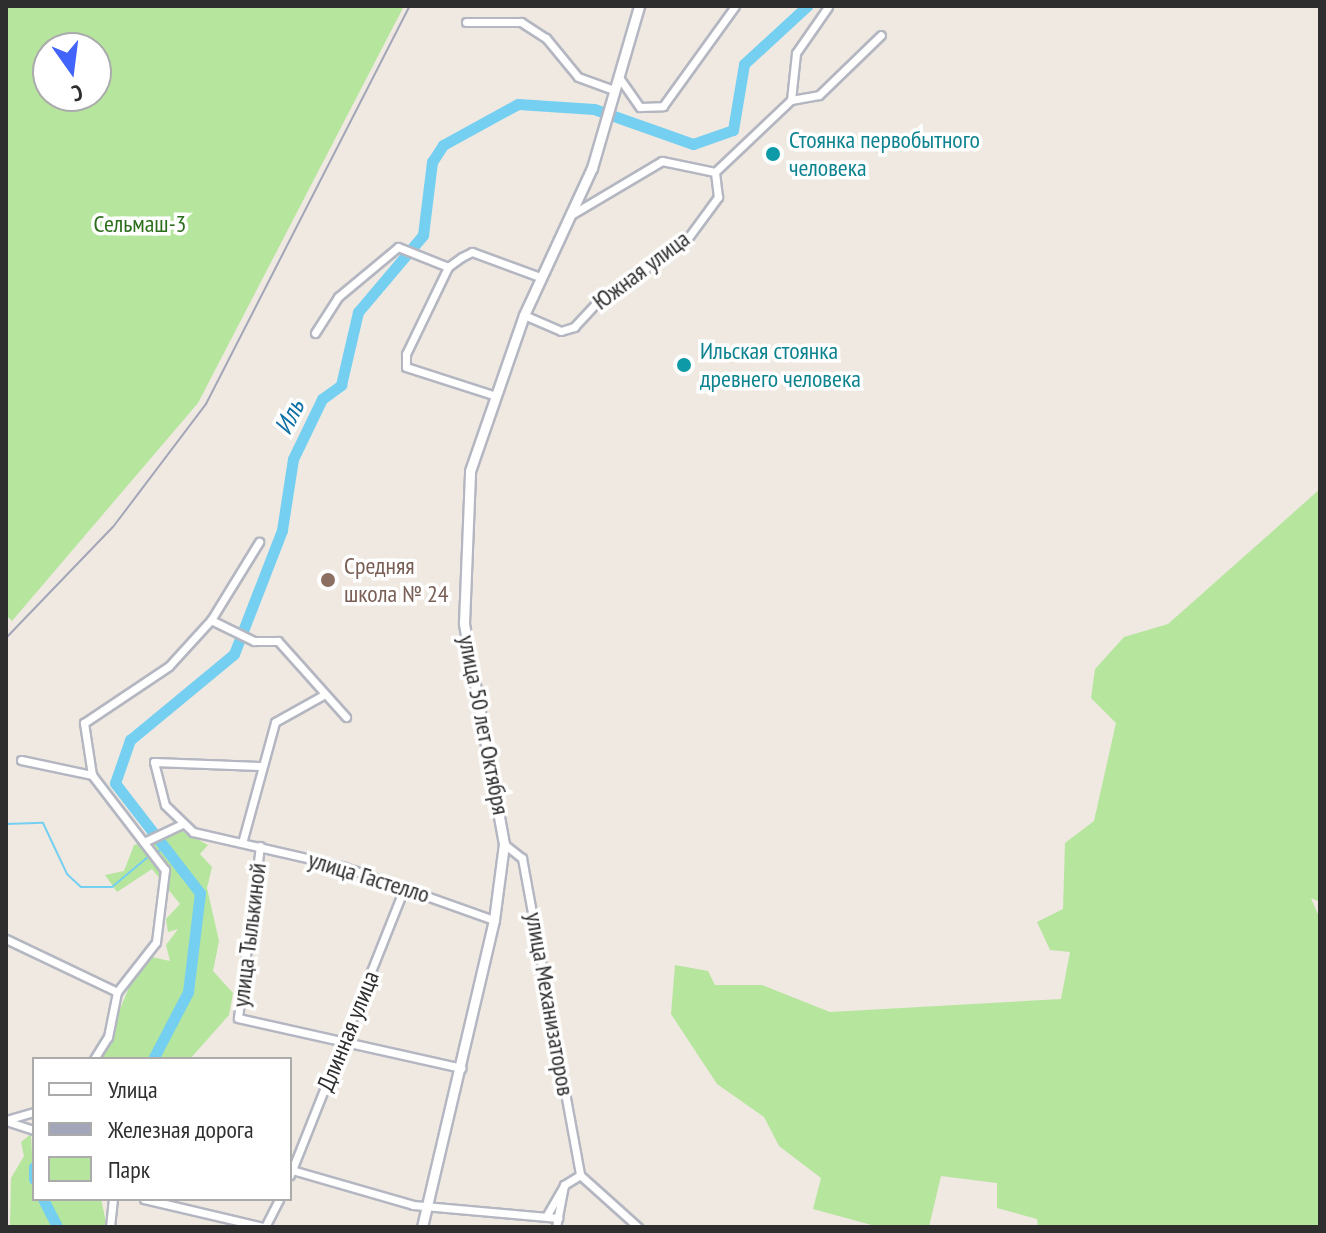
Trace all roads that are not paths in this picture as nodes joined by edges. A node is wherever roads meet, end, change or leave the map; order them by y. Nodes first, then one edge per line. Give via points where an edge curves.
1 (639, 6) edge
2 (735, 6) edge
3 (828, 7) edge
4 (466, 22) dead end
5 (881, 35) dead end
6 (617, 74) junction
7 (612, 93) junction
8 (791, 100) junction
9 (715, 172) junction
10 (571, 215) junction
11 (448, 267) junction
12 (540, 277) junction
13 (524, 315) junction
14 (315, 333) dead end
15 (493, 395) junction
16 (259, 542) dead end
17 (211, 620) junction
18 (325, 694) junction
19 (346, 717) dead end
20 (21, 760) dead end
21 (259, 766) junction
22 (92, 775) junction
23 (182, 824) junction
24 (144, 842) junction
25 (242, 843) junction
26 (504, 844) junction
27 (260, 846) junction
28 (405, 886) junction
29 (494, 920) junction
30 (6, 939) edge
31 (117, 992) junction
32 (343, 1043) junction
33 (95, 1057) edge
34 (461, 1068) junction
35 (32, 1113) edge
36 (6, 1121) edge
37 (32, 1129) edge
38 (292, 1170) edge
39 (292, 1172) edge
40 (580, 1175) junction
41 (564, 1185) junction
42 (113, 1201) edge
43 (153, 1201) edge
44 (278, 1201) edge
45 (427, 1205) junction
46 (547, 1215) junction
47 (557, 1222) edge
48 (110, 1227) edge
49 (264, 1227) edge
50 (422, 1227) edge
51 (638, 1227) edge

1 - 6 street, улица 50 лет Октября
2 - 6 street via 663,106 640,107
3 - 8 street via 796,53
4 - 7 street via 521,22 546,38 578,77
5 - 8 street via 819,95
6 - 7 street, улица 50 лет Октября
7 - 10 street, улица 50 лет Октября
8 - 9 street
9 - 10 street via 662,161
9 - 13 street, Южная улица via 718,197 685,242 600,299 574,327 561,331
10 - 12 street, улица 50 лет Октября
11 - 12 street via 472,252
11 - 14 street via 424,262 398,247 338,297
11 - 15 street via 404,362
12 - 13 street, улица 50 лет Октября
13 - 15 street, улица 50 лет Октября
15 - 26 street, улица 50 лет Октября via 463,512 464,623
16 - 17 street
17 - 18 street via 254,641 278,641
17 - 22 street via 140,689 89,717 84,751
18 - 19 street
18 - 21 street via 275,722
20 - 22 street
21 - 23 street via 154,762 165,805
21 - 25 street
22 - 24 street
23 - 24 street
23 - 25 street, улица Гастелло via 207,839
24 - 31 street via 165,870 156,942
25 - 27 street, улица Гастелло
26 - 29 street, улица 50 лет Октября
26 - 40 street, улица Механизаторов via 518,848 525,869
27 - 28 street, улица Гастелло
27 - 32 street, улица Тылькиной via 236,1009 243,1022
28 - 29 street, улица Гастелло
28 - 32 street, Длинная улица
29 - 34 street, улица 50 лет Октября
30 - 31 street
31 - 33 street via 108,1037
32 - 34 street
32 - 38 street, Длинная улица
34 - 45 street, улица 50 лет Октября
35 - 36 street
36 - 37 street
39 - 45 street
40 - 41 street
40 - 51 street
41 - 46 street
41 - 47 street
42 - 48 street
43 - 49 street
44 - 49 street
45 - 46 street
45 - 50 street, улица 50 лет Октября
46 - 47 street

